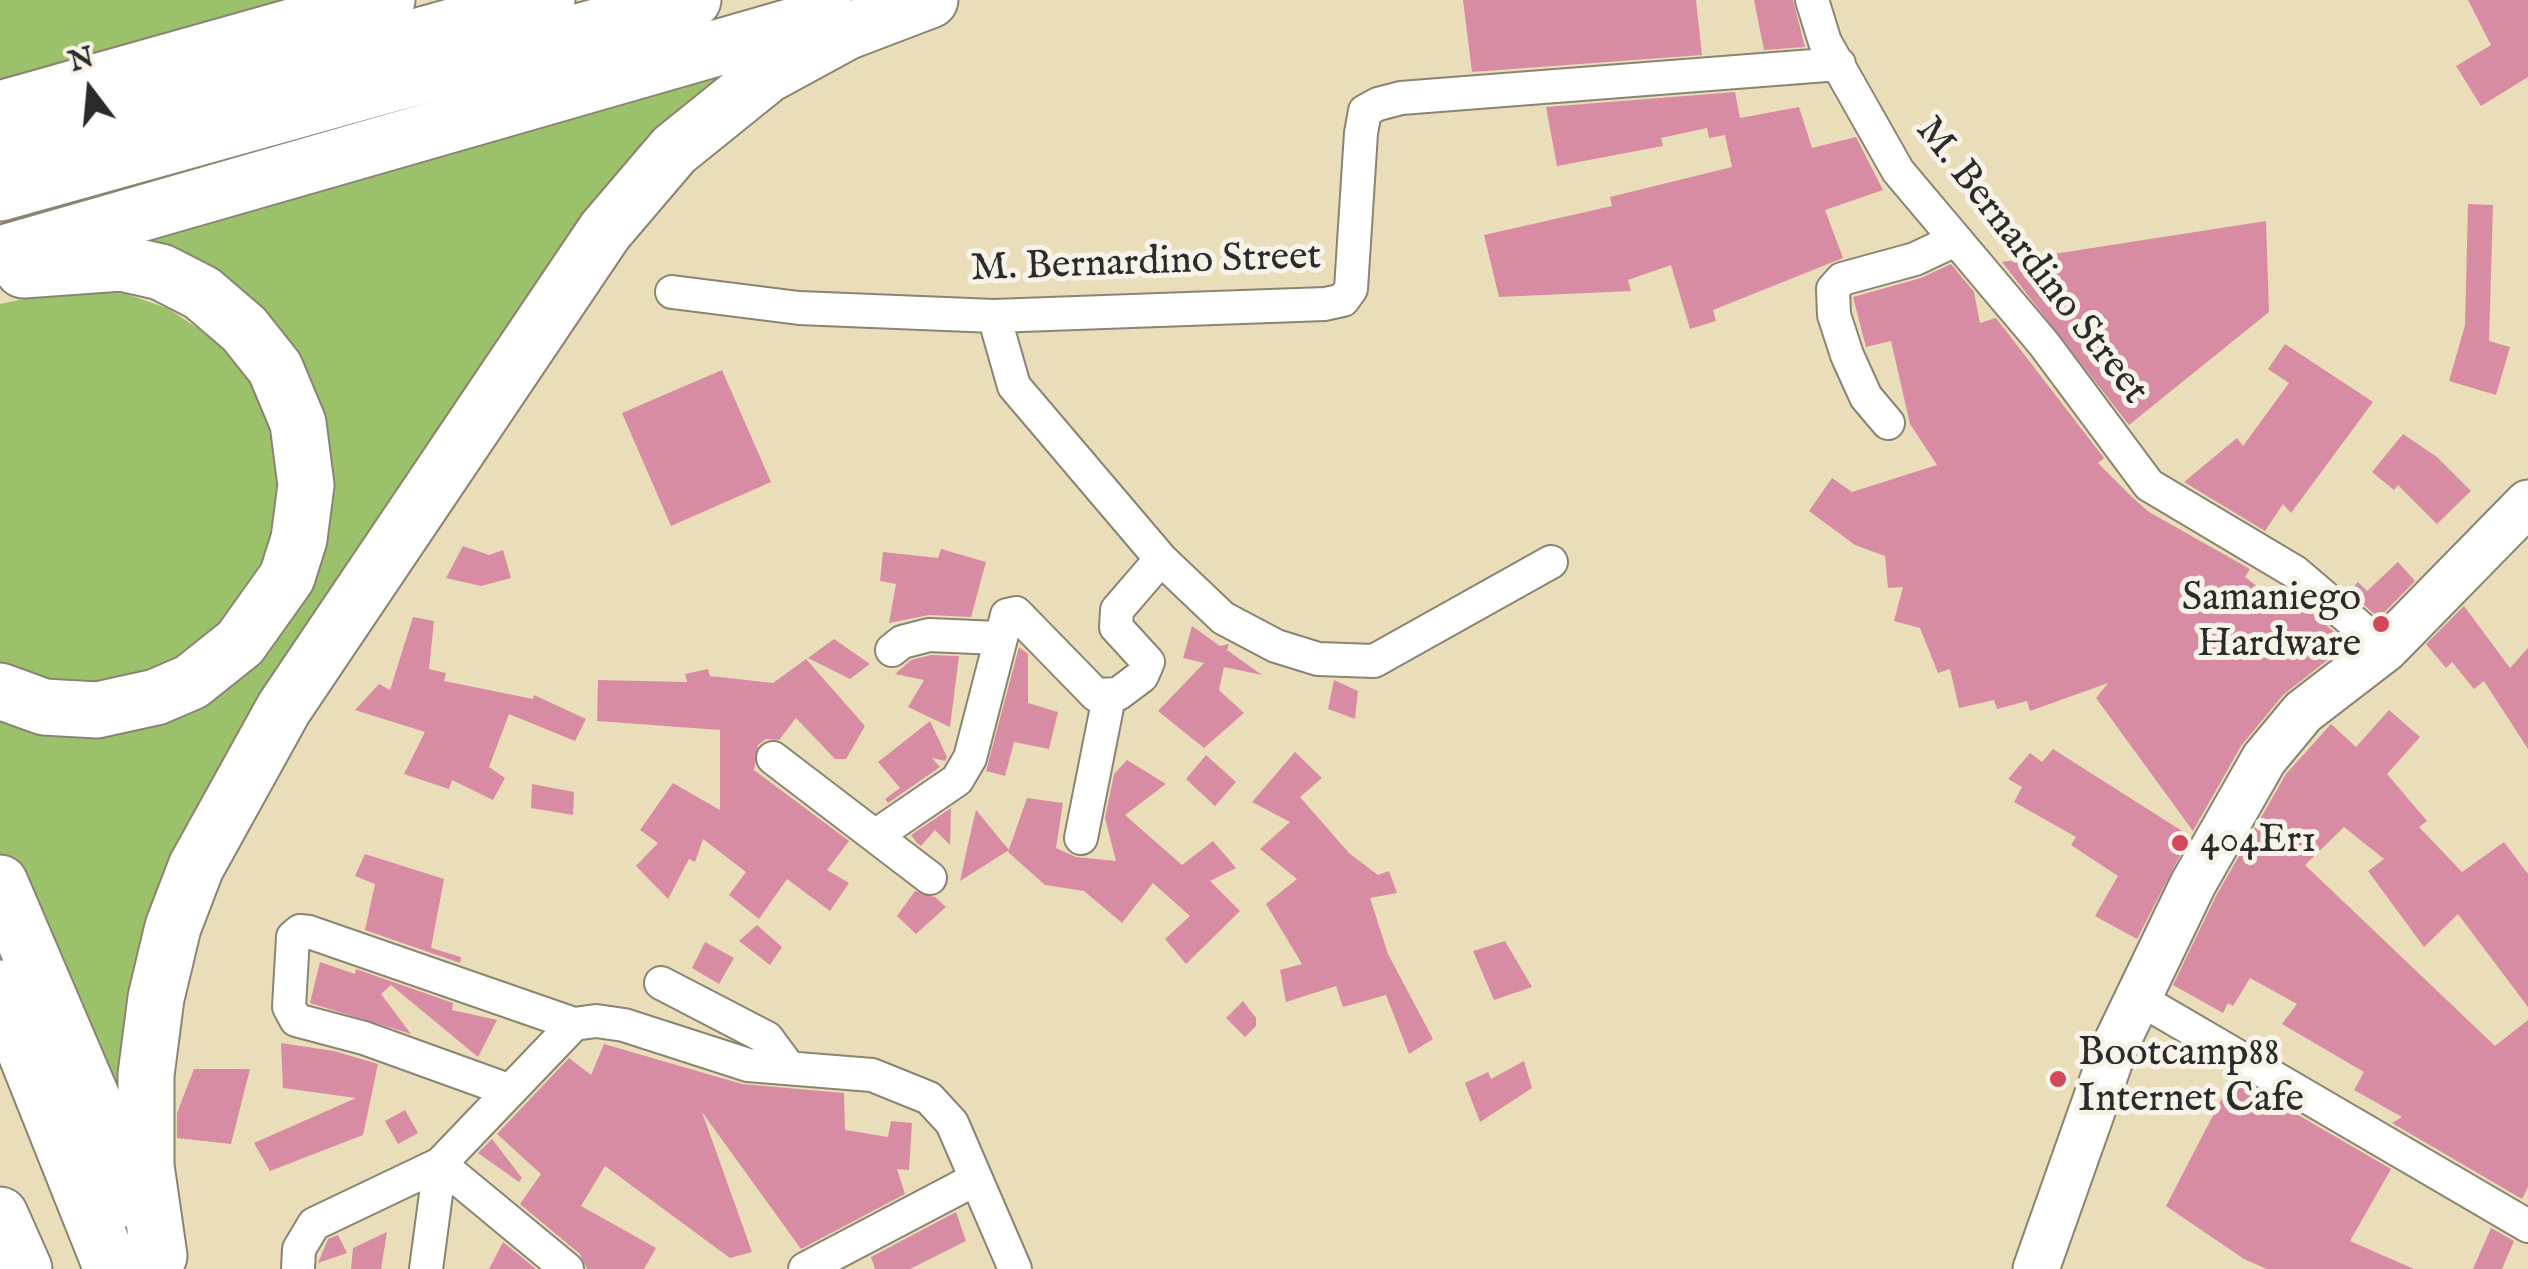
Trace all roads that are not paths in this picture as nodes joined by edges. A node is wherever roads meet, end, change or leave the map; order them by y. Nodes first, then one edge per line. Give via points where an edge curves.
1 (387, 0) edge
2 (547, 0) edge
3 (693, 0) edge
4 (885, 0) edge
5 (930, 0) edge
6 (1812, 0) edge
7 (1838, 64) junction
8 (0, 109) edge
9 (0, 154) edge
10 (0, 193) edge
11 (1956, 240) junction
12 (0, 254) edge
13 (0, 272) edge
14 (672, 292) dead end
15 (994, 316) junction
16 (1888, 422) dead end
17 (2528, 503) edge
18 (1161, 559) junction
19 (1551, 562) dead end
20 (998, 638) junction
21 (2384, 649) junction
22 (892, 650) dead end
23 (0, 691) edge
24 (1109, 697) junction
25 (774, 758) dead end
26 (875, 836) junction
27 (1081, 838) dead end
28 (930, 878) dead end
29 (0, 883) edge
30 (662, 984) dead end
31 (0, 988) edge
32 (2138, 998) junction
33 (574, 1024) junction
34 (788, 1065) junction
35 (508, 1090) junction
36 (440, 1164) junction
37 (974, 1180) junction
38 (0, 1215) edge
39 (2528, 1226) edge
40 (145, 1265) edge
41 (24, 1269) edge
42 (298, 1269) edge
43 (426, 1269) edge
44 (567, 1269) edge
45 (805, 1269) edge
46 (1015, 1269) edge
47 (2036, 1269) edge

1 - 8 highway
2 - 9 highway
3 - 10 highway
4 - 12 highway
5 - 40 highway via 846,32 767,75 674,150 604,231 284,708 196,867 173,927 146,1075
6 - 7 street
7 - 11 street, M. Bernardino Street via 1898,171
7 - 15 street, M. Bernardino Street via 1378,104 1366,111 1361,133 1352,279 1342,300
11 - 16 street via 1842,279 1833,289 1846,355 1866,397
11 - 21 street, M. Bernardino Street via 2149,485 2295,572
13 - 23 highway via 120,264 161,272 202,292 275,368 298,423 306,485 287,577 240,643 205,673 156,697 97,710 44,707
14 - 15 street, M. Bernardino Street via 799,308
15 - 18 street via 1014,386
17 - 21 main road
18 - 19 street via 1223,618 1276,646 1347,664 1374,661
18 - 24 street via 1117,610 1116,626 1148,670
20 - 22 street via 929,636
20 - 24 street via 1002,622 1016,613 1096,695
20 - 26 street via 964,769
21 - 32 main road via 2302,712 2264,760
24 - 27 street
25 - 26 street
26 - 28 street
29 - 40 highway
30 - 34 street via 767,1038
31 - 40 highway
32 - 39 street
32 - 47 main road via 2091,1102
33 - 34 street via 624,1025 748,1064
33 - 35 street
33 - 35 street via 308,932 293,937 289,1007 296,1020
34 - 37 street via 872,1076 929,1098 952,1123
35 - 36 street
36 - 42 street via 314,1224 299,1249
36 - 43 street
36 - 44 street
37 - 45 street
37 - 46 street
38 - 41 highway

